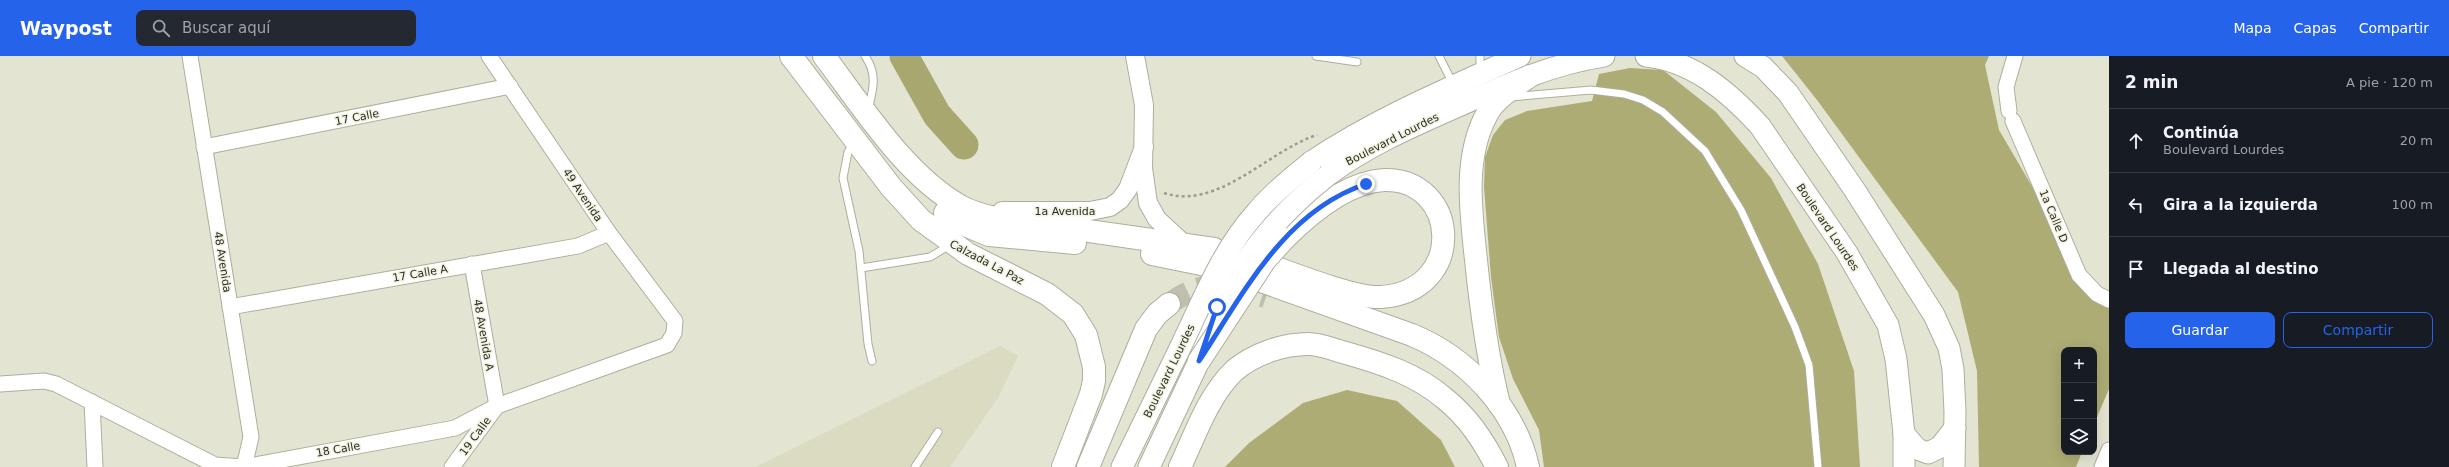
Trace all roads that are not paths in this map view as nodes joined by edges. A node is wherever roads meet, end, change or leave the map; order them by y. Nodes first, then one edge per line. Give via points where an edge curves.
1 (190, 56) edge
2 (489, 56) edge
3 (791, 56) edge
4 (824, 56) edge
5 (865, 56) edge
6 (1135, 56) edge
7 (1316, 56) edge
8 (1439, 56) edge
9 (1520, 56) edge
10 (1604, 56) edge
11 (1646, 56) edge
12 (1745, 56) edge
13 (2015, 56) edge
14 (1357, 62) dead end
15 (1480, 65) edge
16 (1530, 76) junction
17 (510, 86) junction
18 (1454, 86) junction
19 (1502, 98) junction
20 (867, 114) junction
21 (855, 140) junction
22 (204, 147) junction
23 (1144, 147) junction
24 (924, 178) junction
25 (972, 212) junction
26 (609, 233) junction
27 (1184, 244) junction
28 (960, 249) junction
29 (472, 264) junction
30 (861, 268) junction
31 (2109, 300) edge
32 (1169, 304) tunnel mouth
33 (230, 307) junction
34 (674, 333) joint
35 (872, 361) dead end
36 (1199, 361) junction
37 (0, 384) edge
38 (92, 402) junction
39 (1499, 404) junction
40 (497, 406) junction
41 (1955, 428) junction
42 (938, 432) dead end
43 (1904, 434) junction
44 (2109, 450) edge
45 (95, 467) edge
46 (244, 467) edge
47 (452, 467) edge
48 (915, 467) edge
49 (1063, 467) edge
50 (1088, 467) edge
51 (1122, 467) edge
52 (1149, 467) edge
53 (1180, 467) edge
54 (1497, 467) edge
55 (1528, 467) edge
56 (1818, 467) edge
57 (1904, 467) edge
58 (1954, 467) edge
59 (2102, 467) edge

1 - 22 street, 48 Avenida
2 - 17 street, 49 Avenida
3 - 21 main road, Calzada La Paz
4 - 20 main road
5 - 20 lane via 875,85
6 - 23 street, 1a Avenida via 1144,105
7 - 14 lane
8 - 18 lane
9 - 15 main road, Boulevard Lourdes
10 - 16 main road, Boulevard Lourdes via 1577,60
11 - 43 main road, Boulevard Lourdes via 1679,64 1701,74 1743,107 1760,126 1847,253 1888,325 1896,359
12 - 41 main road via 1762,67 1788,93 1854,189 1934,315 1949,348 1953,369
13 - 31 street, 1a Calle D via 2006,87 2011,116 2079,275 2097,294
15 - 18 main road, Boulevard Lourdes
16 - 19 main road
16 - 36 main road, Boulevard Lourdes, bridge via 1405,130 1358,155 1328,175 1292,206 1257,243 1217,307
17 - 22 street, 17 Calle
17 - 26 street, 49 Avenida
18 - 51 main road, Boulevard Lourdes, bridge via 1351,136 1311,162 1260,209 1237,238
19 - 39 main road via 1488,112 1480,129 1474,149 1470,187 1484,334
19 - 56 lane via 1591,90 1624,94 1643,100 1662,112 1705,151 1741,210 1795,327 1809,365
20 - 24 main road
21 - 28 main road, Calzada La Paz via 914,213
21 - 30 lane via 848,152 843,178
22 - 33 street, 48 Avenida
23 - 25 street, 1a Avenida via 1128,189 1110,208 1090,211
23 - 27 street, 1a Avenida via 1144,187 1148,203 1154,215
24 - 25 main road via 949,199
24 - 27 main road via 940,210 989,235 1210,257
25 - 27 main road via 1007,220
26 - 29 street, 17 Calle A via 578,246
26 - 34 street, 49 Avenida via 675,321
28 - 30 lane via 930,257
28 - 49 main road, Calzada La Paz via 1047,294 1073,314 1086,335 1094,367 1094,381
29 - 33 street, 17 Calle A
29 - 40 street, 48 Avenida A
30 - 35 lane
32 - 50 main road via 1157,314 1146,329
33 - 46 street, 48 Avenida via 251,437
34 - 40 street, 18 Calle via 667,345
36 - 39 main road, bridge via 1265,260 1284,239 1333,199 1358,186 1384,180 1405,184 1428,197 1440,217 1443,230 1441,255 1434,271 1415,287 1387,296 1374,297 1265,281 1434,344 1452,356
36 - 52 main road, Boulevard Lourdes
37 - 38 street, 18 Calle via 44,381 62,386
38 - 45 street
38 - 46 street, 18 Calle via 215,465
39 - 55 main road via 1516,432
40 - 46 street, 18 Calle via 454,428
40 - 47 street, 19 Calle
41 - 43 main road via 1940,447 1928,453 1917,449
41 - 58 main road
42 - 48 lane
43 - 57 main road, Boulevard Lourdes
44 - 59 street
53 - 54 main road via 1206,413 1227,379 1247,362 1286,347 1309,344 1402,371 1444,397 1472,426

